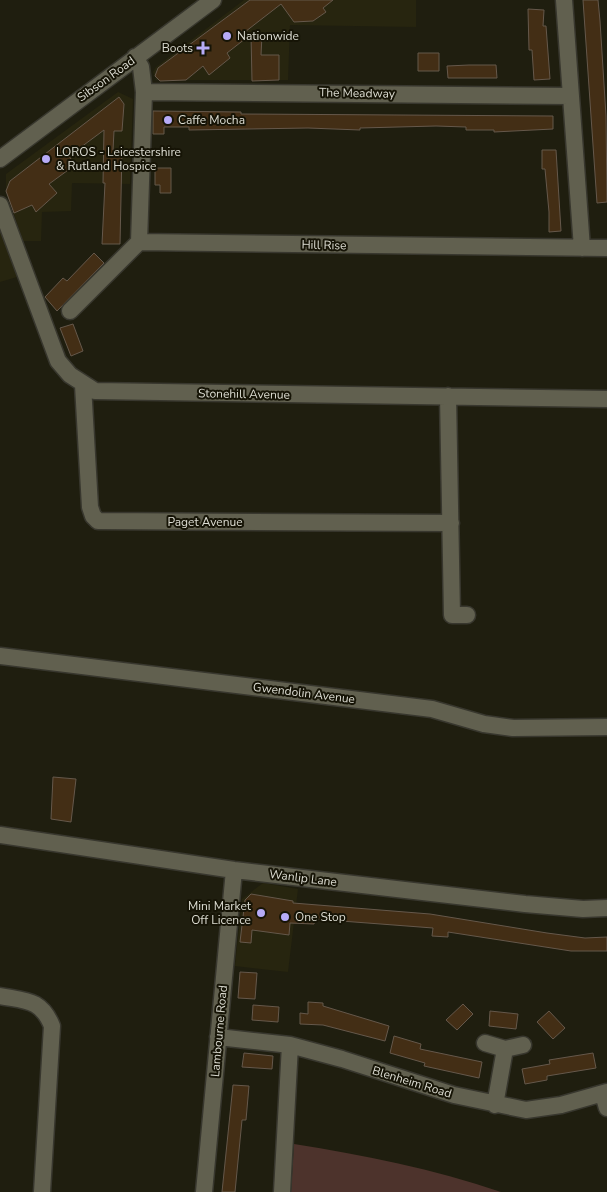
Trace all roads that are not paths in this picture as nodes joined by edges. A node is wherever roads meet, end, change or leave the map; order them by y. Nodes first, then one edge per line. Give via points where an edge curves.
1 (213, 0) edge
2 (564, 0) edge
3 (136, 57) junction
4 (144, 92) junction
5 (570, 96) junction
6 (0, 159) edge
7 (0, 205) edge
8 (139, 242) junction
9 (582, 248) junction
10 (607, 248) edge
11 (70, 311) dead end
12 (83, 385) junction
13 (448, 396) junction
14 (607, 399) edge
15 (451, 523) junction
16 (467, 615) dead end
17 (0, 656) edge
18 (607, 727) edge
19 (0, 836) edge
20 (234, 870) junction
21 (607, 908) edge
22 (0, 996) edge
23 (218, 1037) junction
24 (485, 1043) dead end
25 (290, 1045) junction
26 (523, 1045) dead end
27 (505, 1049) junction
28 (606, 1098) edge
29 (495, 1105) junction
30 (42, 1192) edge
31 (204, 1192) edge
32 (282, 1192) edge

1 - 3 street, Sibson Road
2 - 5 street
3 - 4 street via 141,67
3 - 6 street, Sibson Road
4 - 5 street, The Meadway
4 - 8 street
5 - 9 street
7 - 12 street, Stonehill Avenue via 50,344 70,376
8 - 9 street, Hill Rise
8 - 11 street
9 - 10 street, Hill Rise
12 - 13 street, Stonehill Avenue via 94,391 107,392
12 - 15 street, Paget Avenue via 90,507 98,522
13 - 14 street, Stonehill Avenue
13 - 15 street
15 - 16 street via 452,615
17 - 18 street, Gwendolin Avenue via 432,709 484,724 513,728
19 - 20 street, Wanlip Lane
20 - 21 street, Wanlip Lane via 525,904
20 - 23 street, Lambourne Road
22 - 30 street via 33,1002 46,1012 52,1026
23 - 25 street, Blenheim Road
23 - 31 street, Lambourne Road
24 - 27 street
25 - 29 street, Blenheim Road via 403,1081
25 - 32 street
26 - 27 street
27 - 29 street
28 - 29 street, Blenheim Road via 526,1110

